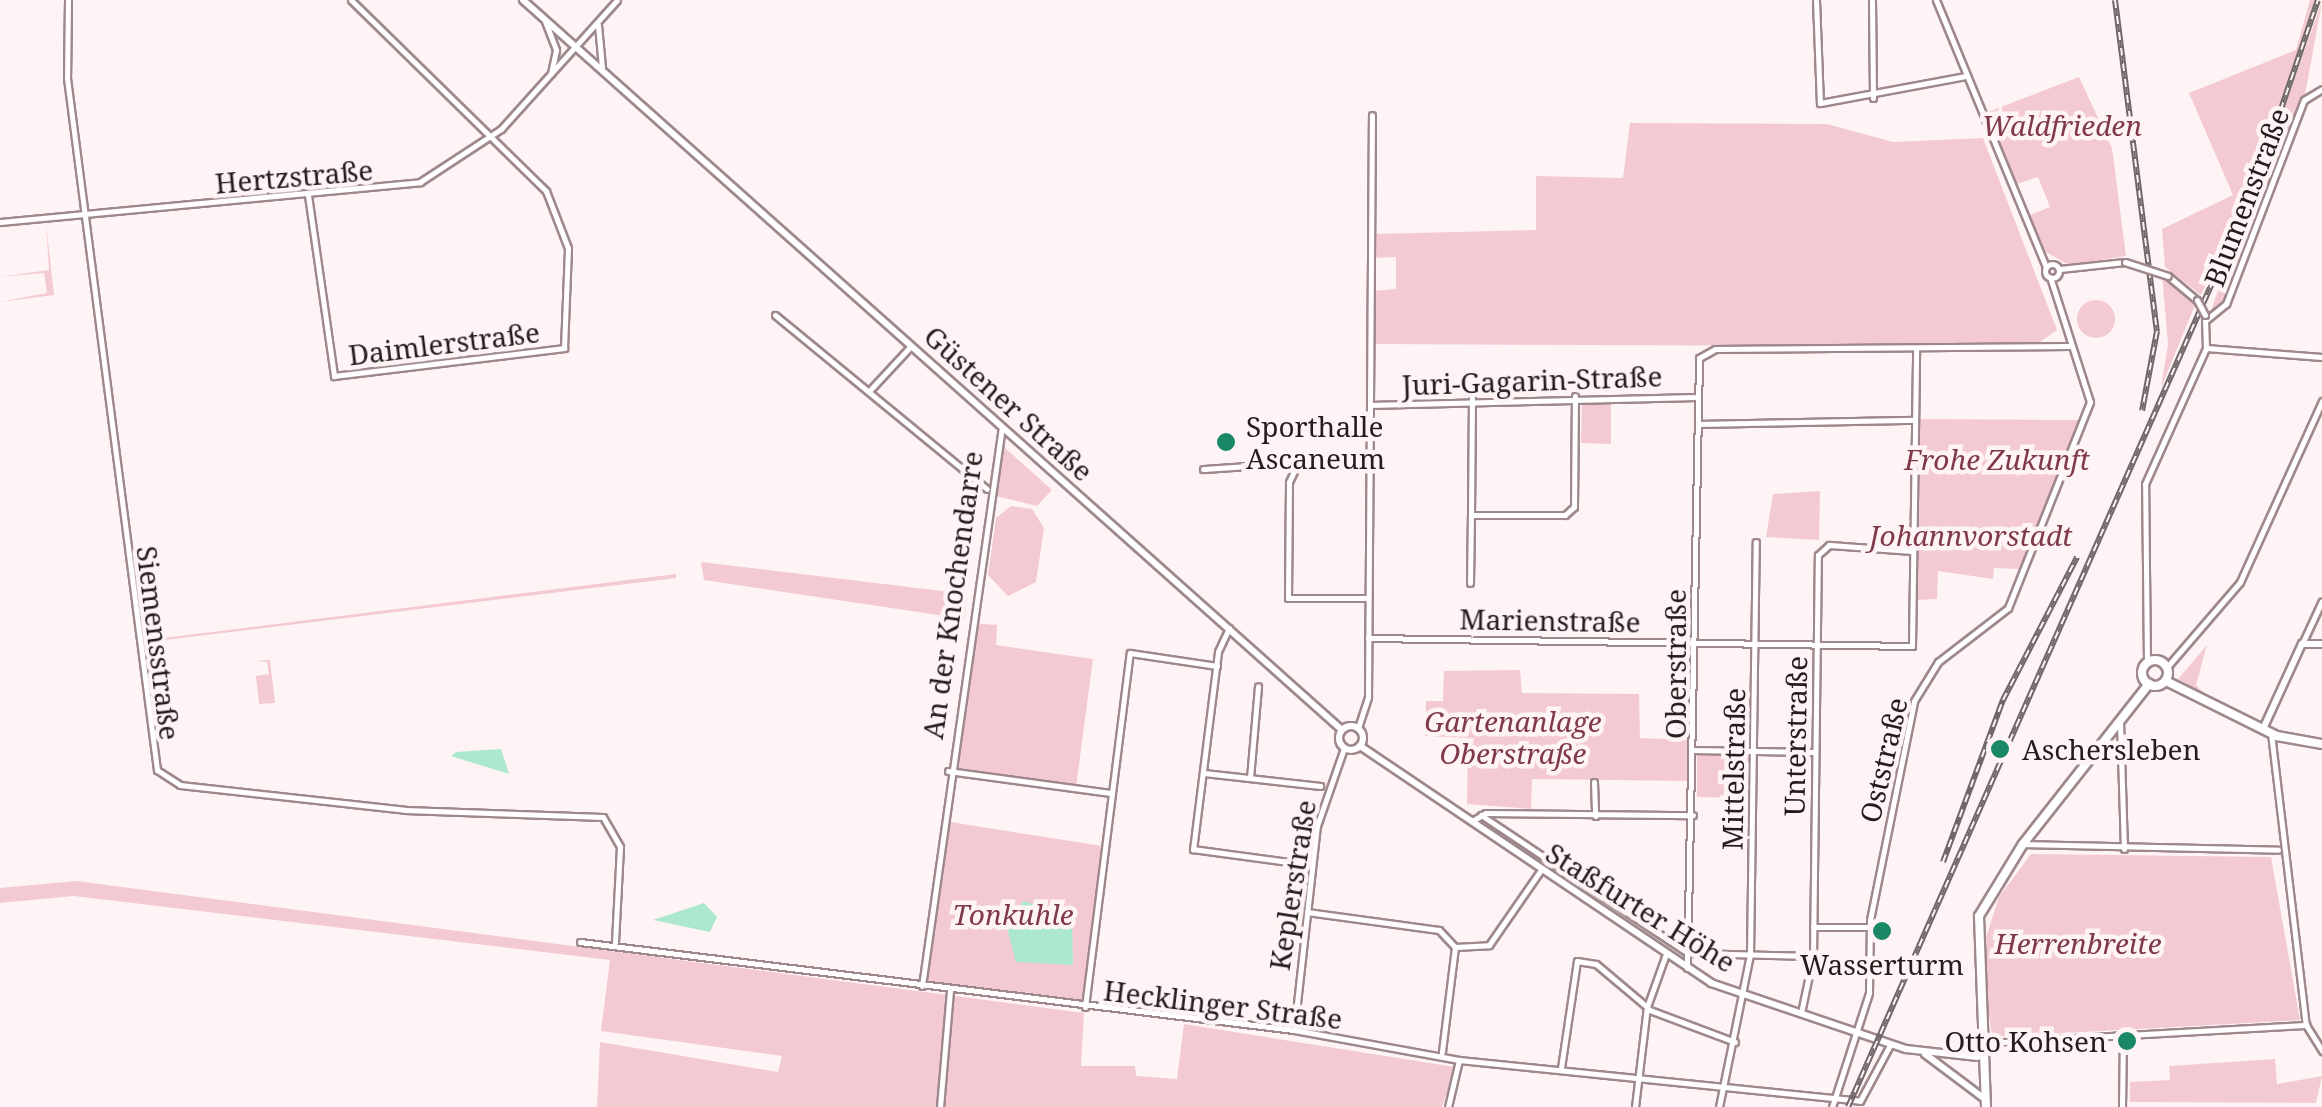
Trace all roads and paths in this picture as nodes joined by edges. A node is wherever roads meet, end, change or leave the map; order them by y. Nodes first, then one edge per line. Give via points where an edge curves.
1 (68, 0) edge
2 (351, 0) edge
3 (523, 0) edge
4 (617, 0) edge
5 (1816, 0) edge
6 (1872, 0) edge
7 (1936, 0) edge
8 (601, 18) junction
9 (544, 19) junction
10 (576, 47) junction
11 (604, 72) junction
12 (550, 76) junction
13 (1965, 76) junction
14 (2322, 89) edge
15 (1873, 98) junction
16 (1372, 115) dead end
17 (492, 138) junction
18 (308, 195) junction
19 (85, 215) junction
20 (0, 222) edge
21 (2046, 266) junction
22 (2060, 269) junction
23 (2050, 278) junction
24 (775, 315) dead end
25 (2206, 318) junction
26 (911, 346) junction
27 (2069, 346) junction
28 (2206, 348) junction
29 (1916, 350) junction
30 (2322, 357) edge
31 (871, 389) junction
32 (1575, 396) junction
33 (1472, 398) junction
34 (1694, 398) junction
35 (2322, 401) edge
36 (1371, 405) junction
37 (1914, 420) junction
38 (1699, 424) junction
39 (1002, 427) junction
40 (1370, 462) junction
41 (1292, 463) junction
42 (1204, 470) dead end
43 (987, 490) junction
44 (1471, 515) junction
45 (1756, 542) dead end
46 (1912, 551) junction
47 (1470, 582) dead end
48 (1368, 598) junction
49 (2322, 601) edge
50 (1230, 628) junction
51 (1368, 638) junction
52 (1695, 642) junction
53 (1756, 643) junction
54 (1817, 643) junction
55 (2302, 644) junction
56 (2322, 644) edge
57 (2147, 662) junction
58 (1216, 666) junction
59 (2167, 667) junction
60 (2166, 681) junction
61 (2148, 684) junction
62 (1258, 686) dead end
63 (2120, 722) junction
64 (1358, 728) junction
65 (1342, 730) junction
66 (2267, 731) junction
67 (2322, 744) edge
68 (1360, 746) junction
69 (1344, 748) junction
70 (1694, 750) junction
71 (1752, 750) junction
72 (1815, 752) junction
73 (948, 772) junction
74 (1203, 773) junction
75 (1250, 778) junction
76 (1594, 782) dead end
77 (1320, 786) dead end
78 (1111, 793) junction
79 (1480, 815) junction
80 (1595, 816) junction
81 (1694, 816) junction
82 (1470, 824) junction
83 (2022, 844) junction
84 (2124, 849) junction
85 (2279, 850) junction
86 (1312, 865) junction
87 (1541, 870) junction
88 (1306, 912) junction
89 (1813, 926) junction
90 (1868, 928) junction
91 (580, 942) dead end
92 (614, 943) junction
93 (1455, 947) junction
94 (1692, 953) junction
95 (1666, 954) junction
96 (1750, 956) junction
97 (1814, 956) junction
98 (1687, 968) junction
99 (922, 986) junction
100 (950, 990) junction
101 (1743, 996) junction
102 (1084, 1007) junction
103 (1647, 1008) junction
104 (1800, 1016) junction
105 (2306, 1025) junction
106 (1294, 1030) junction
107 (2322, 1030) edge
108 (2313, 1032) junction
109 (1857, 1034) junction
110 (2123, 1035) junction
111 (1735, 1042) junction
112 (1980, 1043) junction
113 (1890, 1044) junction
114 (1442, 1052) junction
115 (2322, 1052) edge
116 (1924, 1053) junction
117 (1948, 1055) junction
118 (1978, 1057) junction
119 (1459, 1060) junction
120 (1561, 1068) junction
121 (1942, 1069) junction
122 (1638, 1078) junction
123 (1726, 1088) junction
124 (1986, 1103) edge
125 (1834, 1104) edge
126 (1861, 1104) edge
127 (940, 1107) edge
128 (1448, 1107) edge
129 (1634, 1107) edge
130 (1719, 1107) edge
131 (2122, 1107) edge

1 - 19 street, Siemensstraße via 62,25
2 - 17 street
3 - 9 main road, Güstener Straße
4 - 8 street, Hertzstraße
5 - 15 street via 1820,103
6 - 15 street
7 - 13 street, Oststraße
8 - 10 street, Hertzstraße
8 - 11 street via 595,50
9 - 10 main road, Güstener Straße
9 - 12 street via 556,50
10 - 11 main road, Güstener Straße
10 - 12 street, Hertzstraße
11 - 26 main road, Güstener Straße
12 - 17 street, Hertzstraße
13 - 15 street
13 - 21 street, Oststraße
14 - 25 street, Blumenstraße via 2304,100 2226,304
16 - 36 street
17 - 18 street, Hertzstraße via 420,182
17 - 18 street, Daimlerstraße via 546,191 560,219 570,265 564,348 334,376
18 - 19 street, Hertzstraße
19 - 20 street, Hertzstraße
19 - 92 street, Siemensstraße via 156,770 180,785 373,806 603,817 620,847
21 - 22 street
21 - 23 street, Oststraße
22 - 23 street
22 - 25 street, bridge via 2125,262 2168,276 2198,300
23 - 27 street, Oststraße
24 - 31 street via 857,390
25 - 28 street
26 - 31 street
26 - 39 main road, Güstener Straße
27 - 29 street
27 - 90 street, Oststraße via 2090,402 1998,622 1926,677 1905,744
28 - 30 street
28 - 57 street via 2145,484
29 - 34 street, Oberstraße via 1715,349 1698,362
29 - 37 street
31 - 43 street
32 - 33 street, Juri-Gagarin-Straße
32 - 34 street, Juri-Gagarin-Straße
32 - 44 street via 1574,507 1565,515
33 - 36 street, Juri-Gagarin-Straße
33 - 44 street
34 - 38 street, Oberstraße
35 - 59 street via 2240,582
36 - 40 street
37 - 38 street
37 - 46 street
38 - 52 street, Oberstraße
39 - 43 street, An der Knochendarre
39 - 50 main road, Güstener Straße
40 - 41 street
40 - 48 street
41 - 42 street
41 - 48 street via 1288,598
43 - 73 street, An der Knochendarre
44 - 47 street
45 - 53 street, Mittelstraße
46 - 54 street, Unterstraße via 1820,551
46 - 54 street, Marienstraße via 1912,646
48 - 51 street
49 - 55 street
50 - 58 street
50 - 65 main road, Güstener Straße
51 - 52 street, Marienstraße
51 - 64 street
52 - 53 street, Marienstraße
52 - 70 street, Oberstraße
53 - 54 street, Marienstraße
53 - 71 street, Mittelstraße
54 - 72 street, Unterstraße
55 - 56 main road
55 - 66 main road
57 - 59 main road
57 - 61 main road
58 - 74 street
58 - 78 street via 1130,653
59 - 60 main road
60 - 61 main road
60 - 66 main road
61 - 63 main road
62 - 75 street
63 - 83 main road
63 - 84 street
64 - 65 main road
64 - 68 main road
65 - 69 main road
66 - 67 main road
66 - 85 street
68 - 69 main road
68 - 82 main road, Staßfurter Höhe
69 - 86 street, Keplerstraße
70 - 71 street
70 - 81 street, Oberstraße
71 - 72 street
71 - 96 street, Mittelstraße
72 - 89 street, Unterstraße
73 - 78 street, An der Knochendarre
73 - 99 street, An der Knochendarre
74 - 75 street
74 - 86 street via 1193,849
75 - 77 street
76 - 80 street
78 - 102 street
79 - 80 street
79 - 82 street
79 - 94 street, Staßfurter Höhe
80 - 81 street
81 - 94 street, Oberstraße
82 - 87 main road, Staßfurter Höhe
83 - 84 street
83 - 112 main road via 1977,922
84 - 85 street
85 - 105 street
86 - 88 street, Keplerstraße
87 - 93 street via 1489,946
87 - 95 main road, Staßfurter Höhe
88 - 93 street via 1439,930
88 - 106 street, Keplerstraße
89 - 90 street
89 - 97 street, Unterstraße
90 - 109 street, Oststraße via 1870,988
91 - 92 street, Hecklinger Straße
92 - 99 street, Hecklinger Straße
93 - 114 street
94 - 96 street
94 - 98 street, Oberstraße
95 - 98 main road, Staßfurter Höhe
95 - 103 street
96 - 97 street
96 - 101 street, Mittelstraße
97 - 104 street, Unterstraße
98 - 101 main road, Staßfurter Höhe
99 - 100 street, Hecklinger Straße
100 - 102 street, Hecklinger Straße
100 - 127 street
101 - 104 main road, Staßfurter Höhe
101 - 111 street, Mittelstraße
102 - 106 street, Hecklinger Straße
103 - 111 street
103 - 120 street via 1596,964 1577,961
103 - 122 street
104 - 109 main road, Staßfurter Höhe
105 - 108 street
105 - 110 street
106 - 114 street, Hecklinger Straße
107 - 108 street
108 - 115 street
109 - 113 main road, Staßfurter Höhe
109 - 125 street, Oststraße
110 - 112 street
110 - 131 street
111 - 123 street, Mittelstraße
112 - 118 main road
113 - 116 main road, Staßfurter Höhe
113 - 126 street
114 - 119 street, Hecklinger Straße
116 - 117 main road, Staßfurter Höhe
116 - 121 main road
117 - 118 main road, Staßfurter Höhe
117 - 121 main road
118 - 124 main road
119 - 120 street, Hecklinger Straße
119 - 128 street
120 - 122 street, Hecklinger Straße
121 - 124 main road
122 - 123 street, Hecklinger Straße
122 - 129 street
123 - 125 street, Hecklinger Straße
123 - 130 street, Mittelstraße
125 - 126 street, Hecklinger Straße

